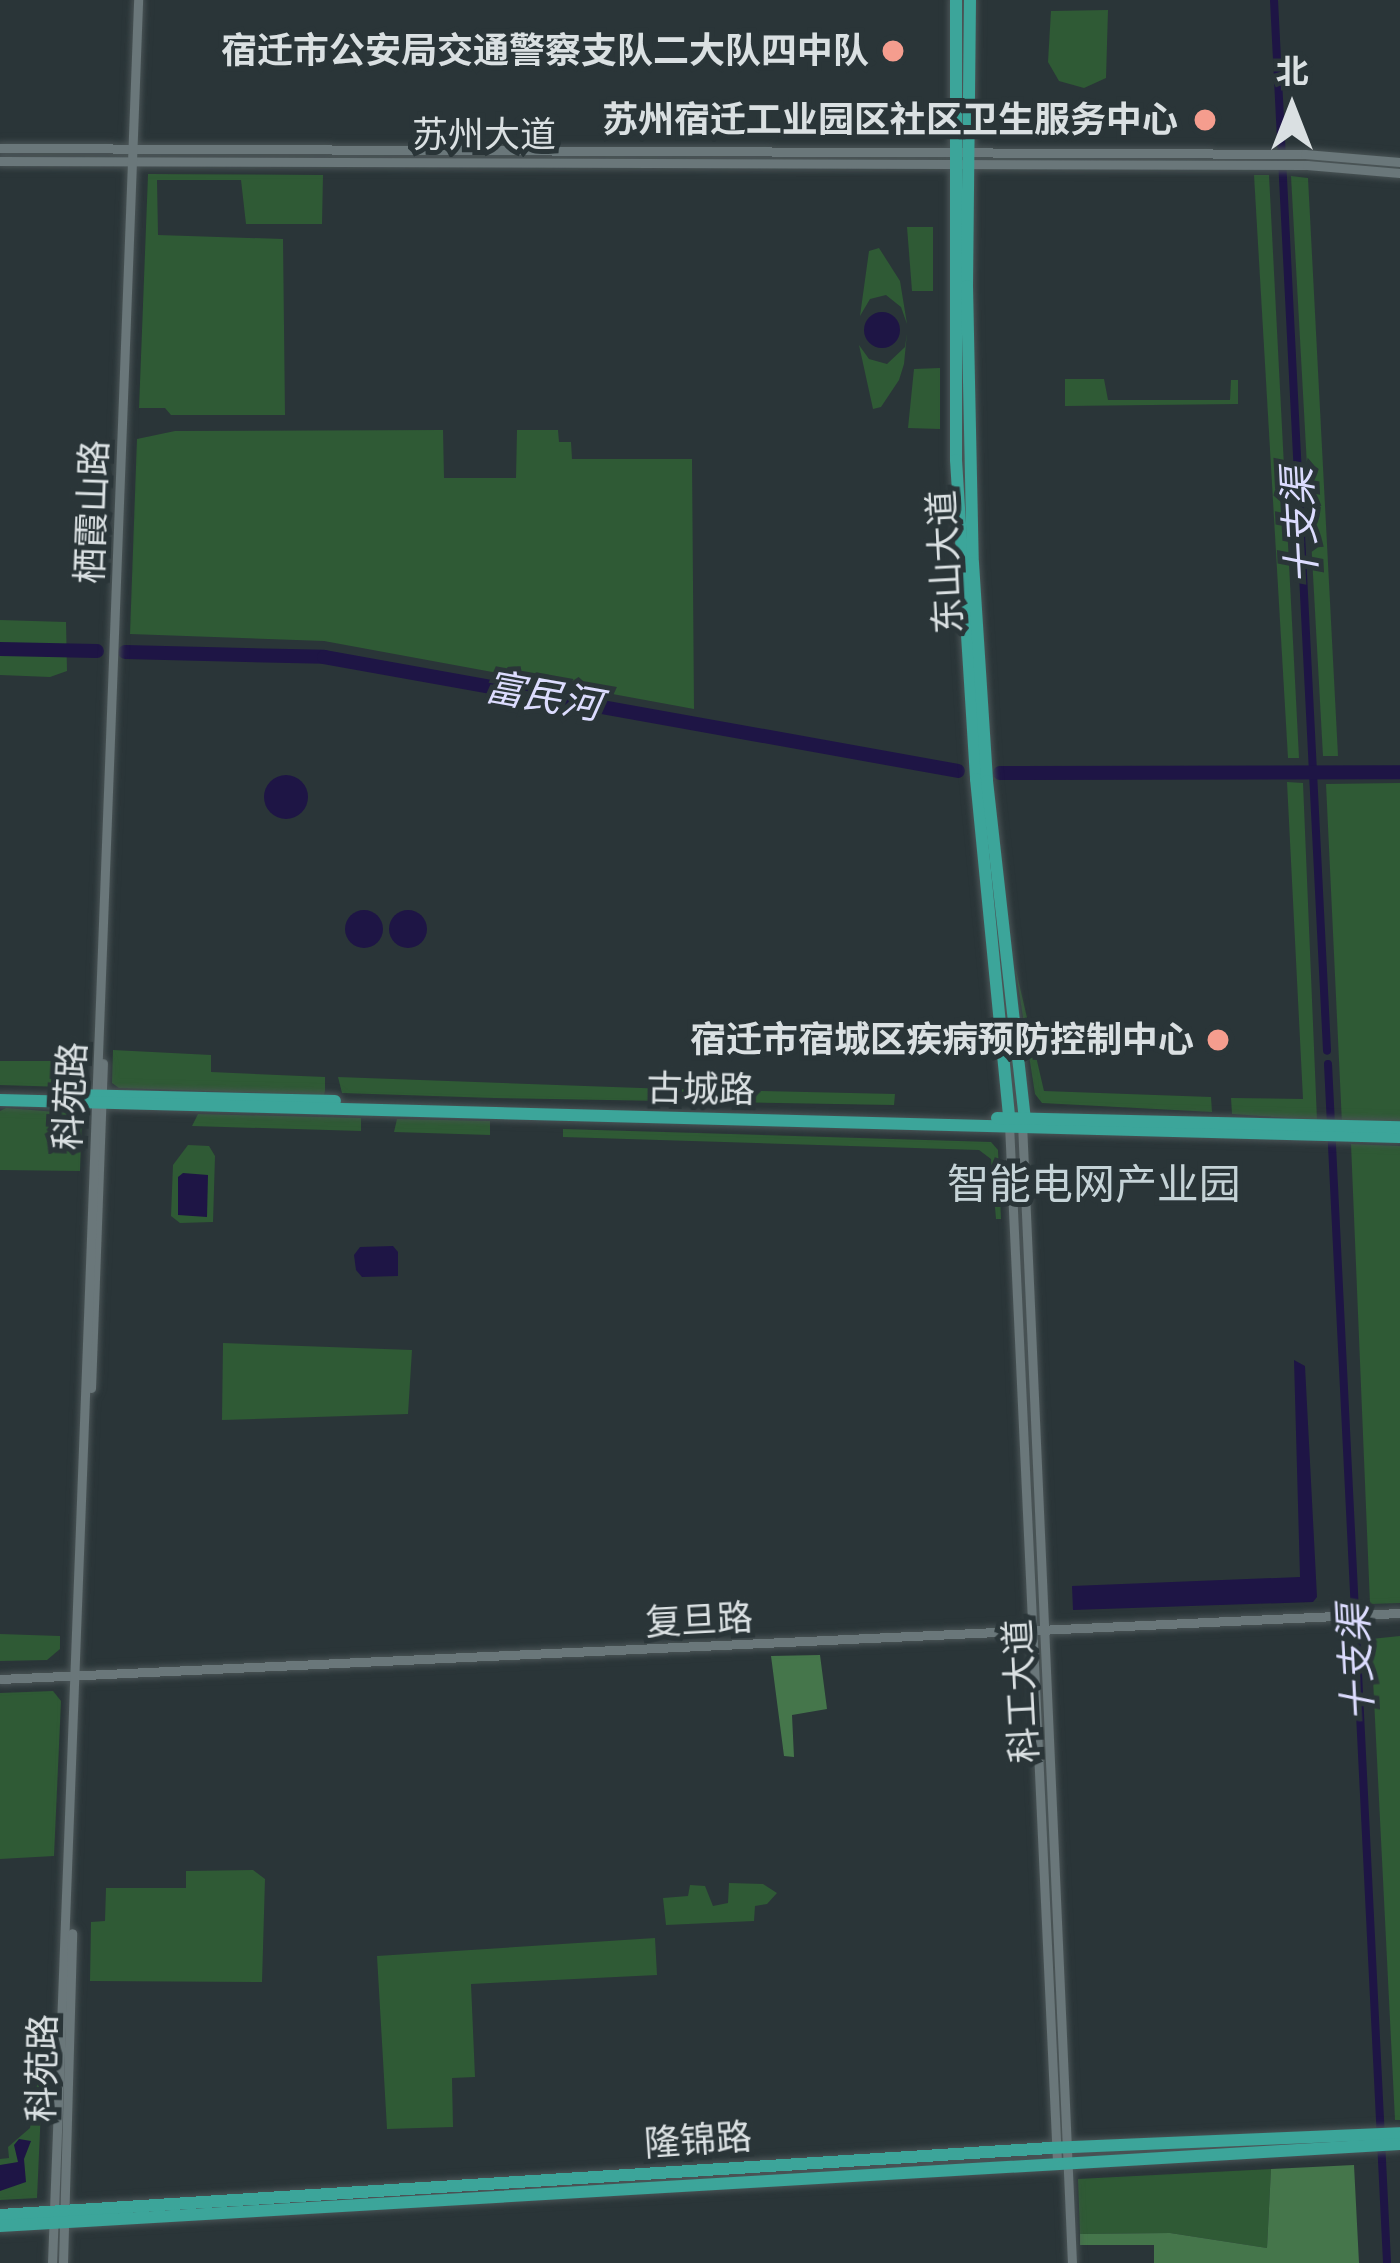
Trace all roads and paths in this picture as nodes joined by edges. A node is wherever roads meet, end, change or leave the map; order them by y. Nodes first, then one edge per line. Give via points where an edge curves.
1 (138, 0) edge
2 (956, 0) edge
3 (970, 0) edge
4 (0, 148) edge
5 (132, 148) junction
6 (960, 158) junction
7 (1306, 160) junction
8 (0, 161) edge
9 (132, 161) junction
10 (1400, 162) edge
11 (1400, 173) edge
12 (101, 1025) joint
13 (0, 1097) edge
14 (100, 1100) junction
15 (1015, 1123) junction
16 (1400, 1127) edge
17 (1331, 1131) junction
18 (1400, 1137) edge
19 (1400, 1613) edge
20 (1045, 1631) junction
21 (1032, 1632) junction
22 (76, 1676) junction
23 (0, 1679) edge
24 (1400, 2133) edge
25 (1337, 2142) junction
26 (1400, 2144) edge
27 (1062, 2147) junction
28 (1063, 2163) junction
29 (0, 2215) edge
30 (59, 2216) junction
31 (0, 2226) edge
32 (52, 2263) edge
33 (63, 2263) edge
34 (1072, 2263) edge

1 - 5 street, 栖霞山路
2 - 6 main road, 东山大道
3 - 6 main road, 东山大道
4 - 5 street, 苏州大道
5 - 6 street, 苏州大道
5 - 9 street, 栖霞山路
6 - 7 street, 苏州大道
6 - 9 street, 苏州大道
6 - 15 main road, 东山大道 via 973,562
7 - 10 street, 苏州大道
7 - 11 street, 苏州大道
8 - 9 street, 苏州大道
9 - 12 street, 栖霞山路
12 - 14 street, 科苑路
13 - 14 main road, 古城路
14 - 15 main road, 古城路
14 - 22 street, 科苑路
15 - 17 main road, 古城路
15 - 20 street, 科工大道
15 - 21 street, 科工大道
16 - 17 main road, 古城路
17 - 18 main road, 古城路
19 - 20 street, 复旦路
20 - 21 street, 复旦路
20 - 27 street, 科工大道
21 - 22 street, 复旦路
21 - 27 street, 科工大道
22 - 23 street, 复旦路
22 - 30 street, 科苑路
24 - 25 main road, 隆锦路
25 - 26 main road, 隆锦路
25 - 27 main road, 隆锦路
25 - 28 main road, 隆锦路
27 - 28 street, 科工大道
27 - 30 main road, 隆锦路
28 - 30 main road, 隆锦路
28 - 34 street, 科工大道
29 - 30 main road, 隆锦路
30 - 31 main road, 隆锦路
30 - 32 street, 科苑路
30 - 33 street, 科苑路

